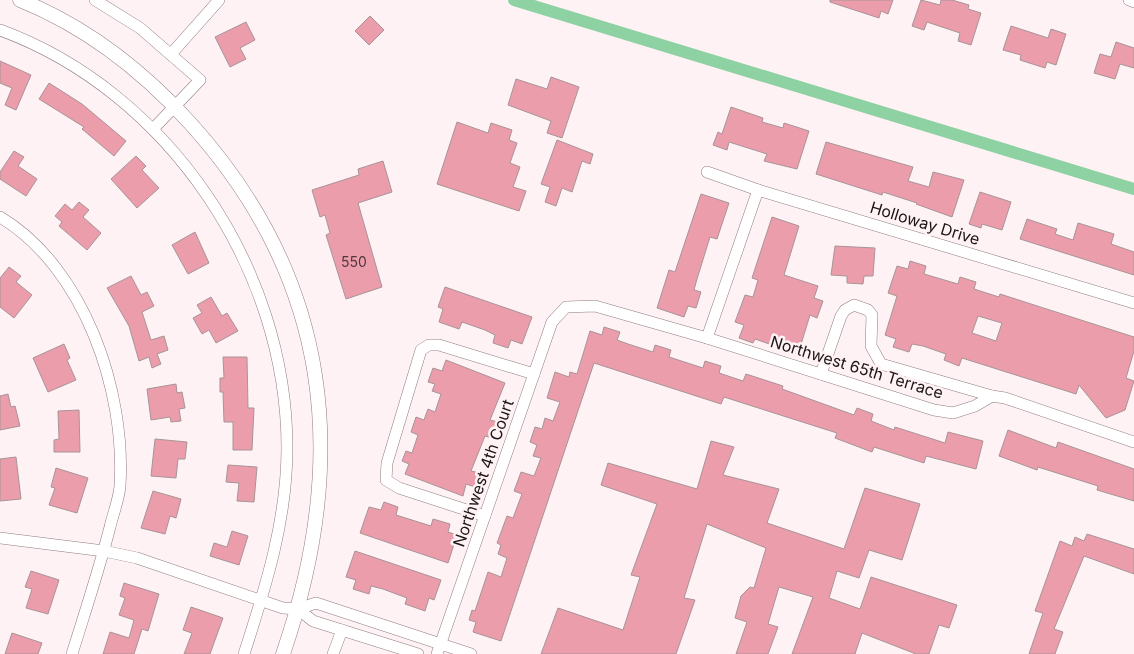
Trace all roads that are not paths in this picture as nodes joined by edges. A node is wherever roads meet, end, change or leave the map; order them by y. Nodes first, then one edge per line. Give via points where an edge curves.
1 (20, 0) edge
2 (96, 0) edge
3 (219, 0) edge
4 (1129, 0) edge
5 (1134, 2) edge
6 (0, 30) edge
7 (172, 53) junction
8 (175, 106) junction
9 (153, 129) junction
10 (707, 172) dead end
11 (758, 190) junction
12 (0, 217) edge
13 (1134, 303) edge
14 (566, 307) joint
15 (707, 338) junction
16 (534, 374) junction
17 (821, 374) junction
18 (992, 396) junction
19 (1134, 442) edge
20 (485, 516) junction
21 (0, 538) edge
22 (104, 551) junction
23 (261, 601) junction
24 (298, 609) junction
25 (342, 630) junction
26 (439, 649) edge
27 (72, 654) edge
28 (244, 654) edge
29 (283, 654) edge
30 (333, 654) edge
31 (418, 654) edge
32 (471, 654) edge

1 - 8 street via 57,17 107,47 148,79
2 - 7 street
3 - 7 street
4 - 5 street
6 - 9 street via 78,70
7 - 8 street via 200,80
8 - 9 street
8 - 24 street via 223,161 254,206 284,266 306,335 319,410 320,478 314,537
9 - 23 street via 227,226 250,273 271,334 283,398 287,447 282,516 273,563
10 - 11 street, Holloway Drive
11 - 13 street, Holloway Drive
11 - 15 street
12 - 22 street via 14,226 52,264 80,305 101,350 119,425 120,478
14 - 15 street, Northwest 65th Terrace via 595,306
14 - 16 street, Northwest 4th Court via 552,322
15 - 17 street, Northwest 65th Terrace
16 - 20 street, Northwest 4th Court
16 - 20 street via 439,345 429,345 421,350 387,463 386,480 399,488
17 - 18 street, Northwest 65th Terrace via 934,410 953,413
17 - 18 street via 841,316 854,305 872,315 872,346 881,364
18 - 19 street
20 - 26 street, Northwest 4th Court
21 - 22 street
22 - 23 street via 137,558
22 - 27 street
23 - 24 street
23 - 28 street
24 - 25 street via 313,621
24 - 26 street via 316,603
24 - 29 street
25 - 30 street
25 - 31 street
26 - 32 street

